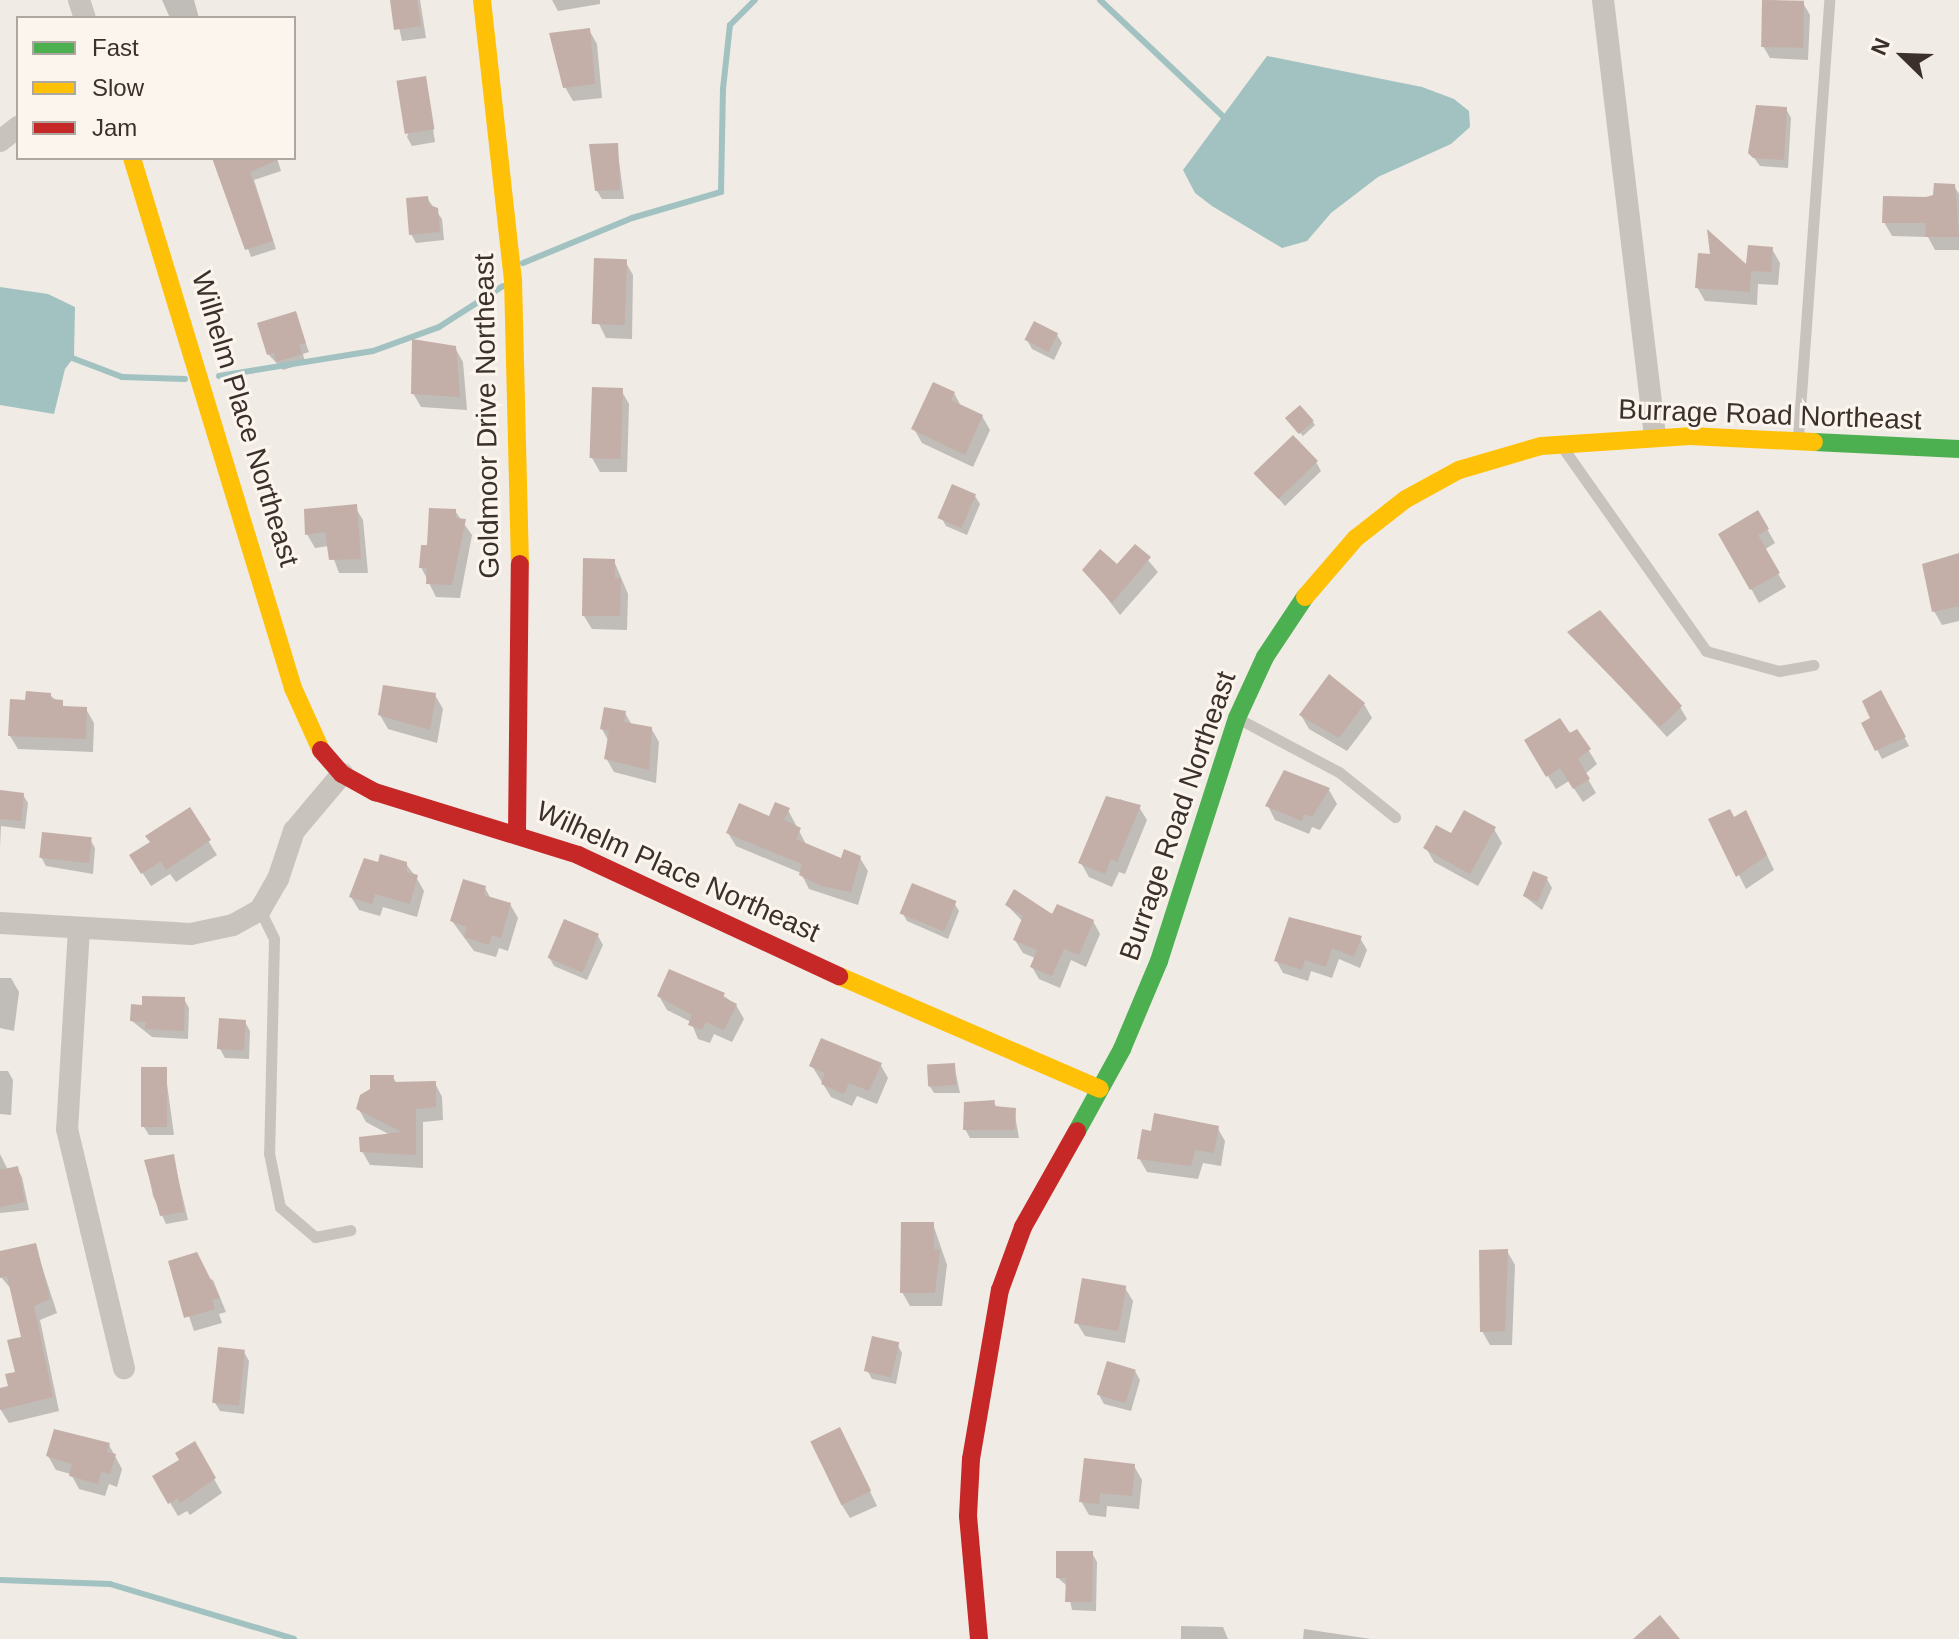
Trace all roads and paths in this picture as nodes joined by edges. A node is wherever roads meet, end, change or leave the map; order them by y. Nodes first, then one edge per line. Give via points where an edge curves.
1 (482, 0) edge
2 (1603, 0) edge
3 (1829, 0) edge
4 (16, 129) edge
5 (0, 141) edge
6 (133, 160) edge
7 (1655, 436) junction
8 (1797, 441) junction
9 (1560, 443) junction
10 (1959, 449) edge
11 (1813, 665) dead end
12 (1237, 718) junction
13 (342, 774) junction
14 (1395, 817) dead end
15 (517, 833) junction
16 (260, 910) junction
17 (0, 923) edge
18 (79, 929) junction
19 (1100, 1089) junction
20 (350, 1230) dead end
21 (124, 1368) dead end
22 (979, 1639) edge

1 - 15 street, Goldmoor Drive Northeast via 513,279 521,515
2 - 7 street
3 - 8 lane
4 - 5 street
6 - 13 street, Wilhelm Place Northeast via 293,688 320,749
7 - 8 street, Burrage Road Northeast
7 - 9 street, Burrage Road Northeast
8 - 10 street, Burrage Road Northeast
9 - 11 lane via 1706,651 1779,671
9 - 12 street, Burrage Road Northeast via 1459,470 1406,499 1356,538 1283,625
12 - 14 lane via 1339,772
12 - 19 street, Burrage Road Northeast via 1159,961
13 - 15 street, Wilhelm Place Northeast via 375,792
13 - 16 street via 294,831 278,879
15 - 19 street, Wilhelm Place Northeast via 662,891 797,958
16 - 18 street via 233,925 191,934
16 - 20 lane via 274,939 269,1153 280,1207 315,1237
17 - 18 street
18 - 21 street via 67,1129
19 - 22 street, Burrage Road Northeast via 1023,1227 1000,1290 971,1459 968,1516

